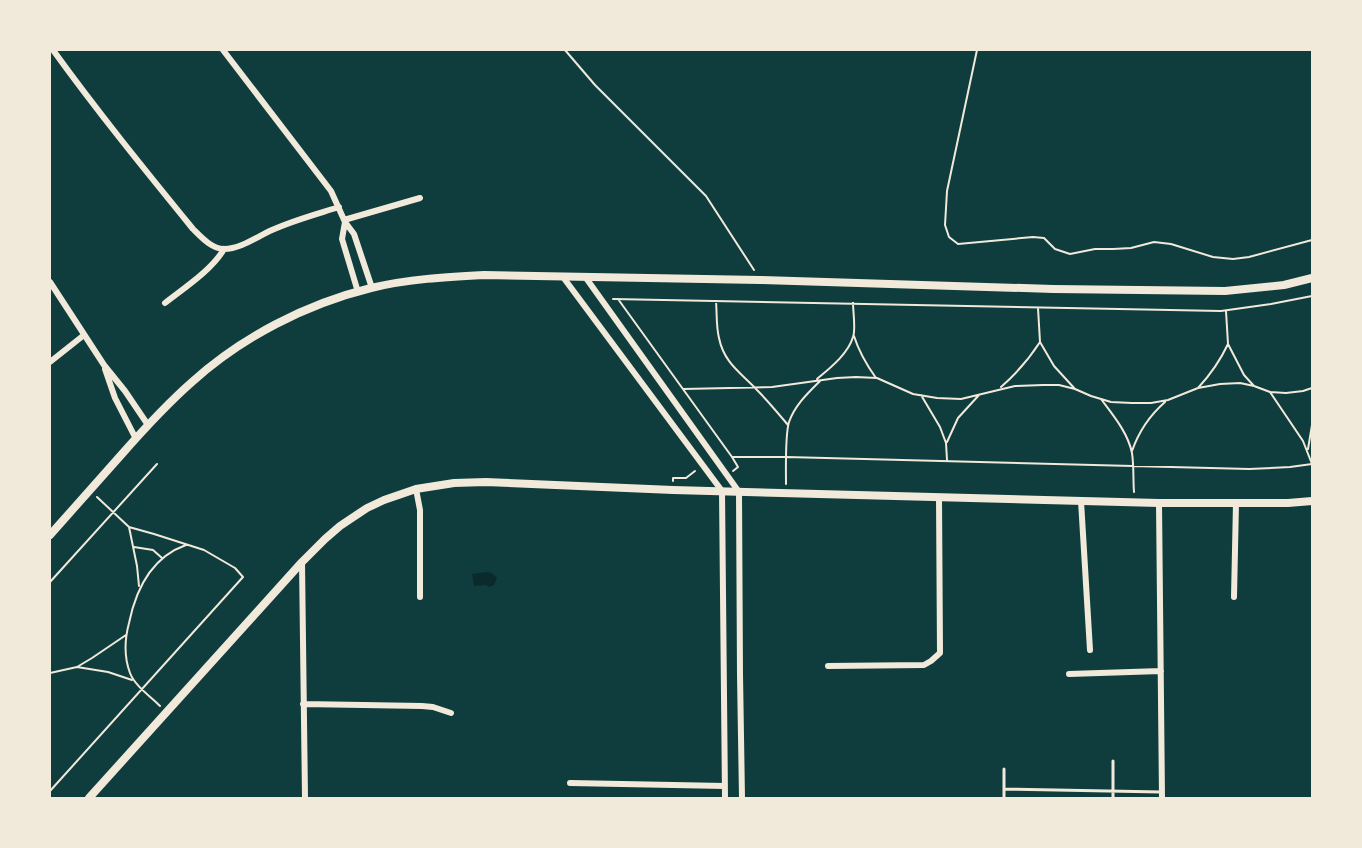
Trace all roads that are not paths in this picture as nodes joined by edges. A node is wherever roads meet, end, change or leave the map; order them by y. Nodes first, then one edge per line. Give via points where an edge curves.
1 (53, 50) edge
2 (223, 50) edge
3 (420, 198) dead end
4 (339, 207) junction
5 (345, 221) junction
6 (225, 249) junction
7 (563, 277) junction
8 (586, 278) junction
9 (1312, 278) edge
10 (50, 282) edge
11 (372, 288) junction
12 (358, 292) junction
13 (165, 303) dead end
14 (84, 335) junction
15 (50, 362) edge
16 (104, 365) junction
17 (148, 425) junction
18 (136, 439) junction
19 (416, 489) junction
20 (722, 491) junction
21 (739, 492) junction
22 (939, 497) junction
23 (1082, 501) junction
24 (1312, 501) edge
25 (1159, 503) junction
26 (1236, 503) junction
27 (50, 535) edge
28 (302, 562) junction
29 (420, 597) dead end
30 (1234, 597) dead end
31 (1090, 650) dead end
32 (828, 666) dead end
33 (1161, 671) junction
34 (1069, 674) dead end
35 (303, 704) junction
36 (451, 713) dead end
37 (1113, 761) dead end
38 (1004, 769) dead end
39 (570, 783) dead end
40 (725, 786) junction
41 (1004, 789) junction
42 (1113, 791) junction
43 (1162, 795) edge
44 (89, 798) edge
45 (305, 798) edge
46 (725, 798) edge
47 (742, 798) edge
48 (1004, 798) edge
49 (1113, 798) edge

1 - 6 street via 193,229 214,247
2 - 4 street via 331,191
3 - 5 street
4 - 5 street
4 - 6 street
5 - 11 street via 354,234
5 - 12 street via 342,239
6 - 13 street via 220,258
7 - 8 street
7 - 11 street via 446,277
7 - 20 street
8 - 9 street via 1225,291
8 - 21 street
10 - 14 street
11 - 12 street
12 - 17 street via 308,310 251,338 192,382
14 - 15 street
14 - 16 street
16 - 17 street
16 - 18 street via 115,398
17 - 18 street
18 - 27 street
19 - 20 street via 486,482
19 - 28 street via 354,516
19 - 29 street via 420,510
20 - 21 street
20 - 40 street
21 - 22 street
21 - 47 street
22 - 23 street
22 - 32 street via 940,653 924,665
23 - 25 street
23 - 31 street
24 - 26 street
25 - 26 street
25 - 33 street
26 - 30 street
28 - 35 street
28 - 44 street
33 - 34 street
33 - 43 street
35 - 36 street via 433,707
35 - 45 street
37 - 42 lane
38 - 41 lane
39 - 40 street
40 - 46 street
41 - 42 lane
41 - 48 lane
42 - 43 lane
42 - 49 lane

